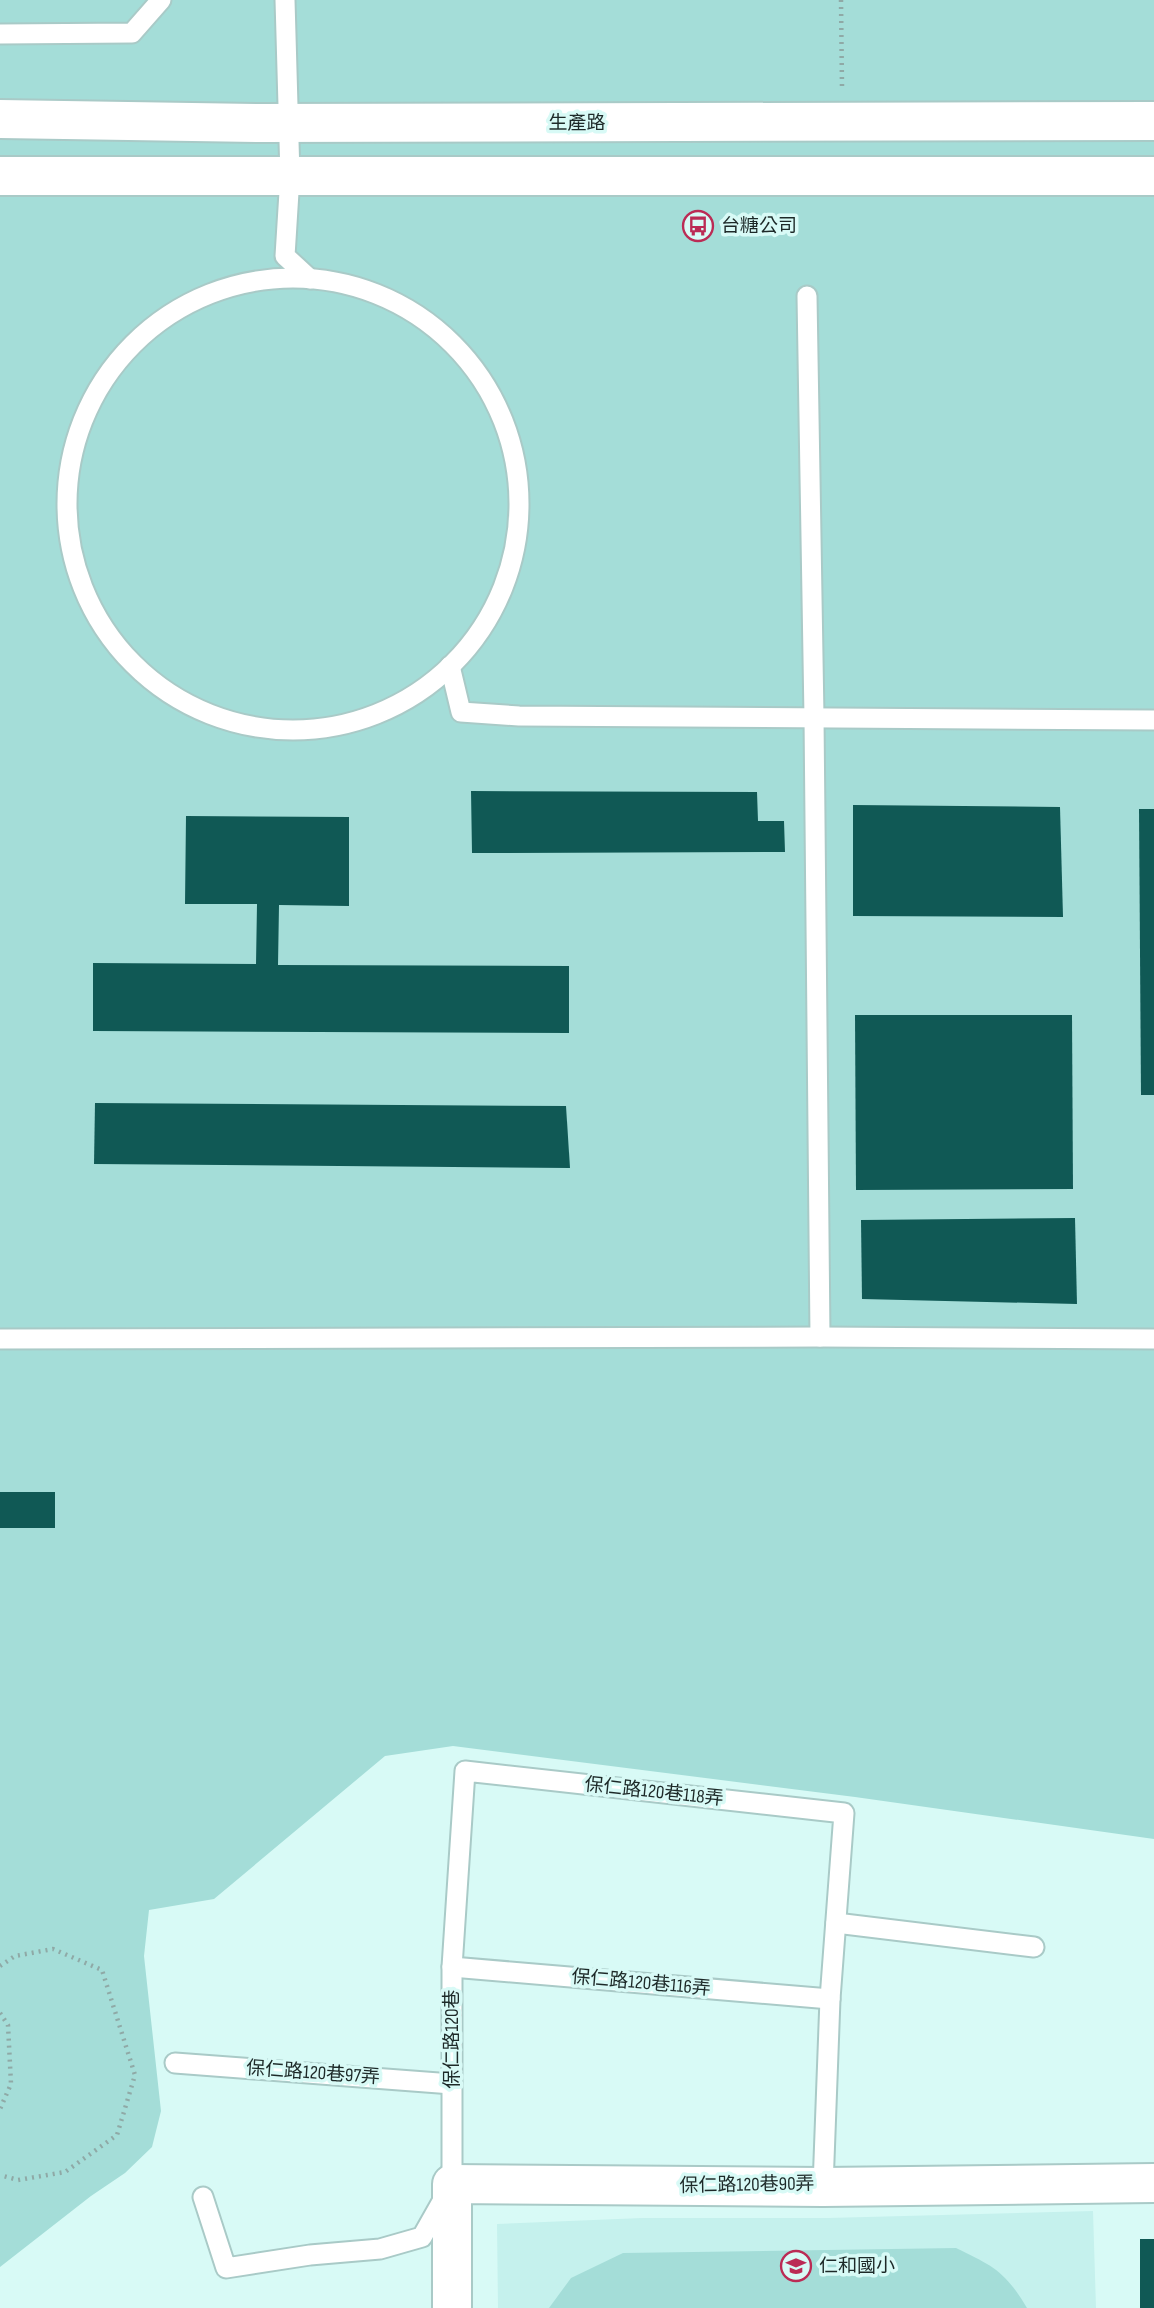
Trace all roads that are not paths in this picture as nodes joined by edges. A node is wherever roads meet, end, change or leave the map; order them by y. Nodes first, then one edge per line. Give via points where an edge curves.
1 (161, 0) edge
2 (285, 0) edge
3 (0, 34) edge
4 (0, 119) edge
5 (1154, 121) edge
6 (289, 123) junction
7 (0, 176) edge
8 (290, 176) junction
9 (1154, 176) edge
10 (310, 279) junction
11 (807, 296) dead end
12 (450, 666) junction
13 (814, 718) junction
14 (1154, 720) edge
15 (820, 1337) junction
16 (0, 1339) edge
17 (1154, 1339) edge
18 (465, 1770) joint
19 (844, 1813) joint
20 (836, 1923) junction
21 (1034, 1947) dead end
22 (452, 1967) junction
23 (830, 1999) junction
24 (175, 2063) dead end
25 (452, 2084) junction
26 (1154, 2183) edge
27 (452, 2185) junction
28 (823, 2187) junction
29 (203, 2197) dead end
30 (452, 2308) edge

1 - 3 lane via 132,33
2 - 6 lane
4 - 6 street, 生產路
5 - 6 street, 生產路
6 - 8 lane
7 - 8 street
8 - 9 street
8 - 10 lane via 285,256
10 - 12 lane via 362,287 427,320 479,371 512,436 522,508 509,580 474,644
10 - 12 lane via 289,277 213,291 146,330 96,389 68,462 67,539 92,612 140,673 205,714 281,732 354,724 420,694
11 - 13 lane
12 - 13 lane via 461,712
13 - 14 lane
13 - 15 lane
15 - 16 lane
15 - 17 lane
18 - 19 lane, 保仁路120巷118弄
18 - 22 lane, 保仁路120巷
19 - 20 lane, 保仁路120巷90弄
20 - 21 lane
20 - 23 lane, 保仁路120巷90弄
22 - 23 lane, 保仁路120巷116弄
22 - 25 lane, 保仁路120巷
23 - 28 lane, 保仁路120巷90弄
24 - 25 lane, 保仁路120巷97弄
25 - 27 lane, 保仁路120巷
26 - 28 street
27 - 28 street, 保仁路120巷90弄
27 - 29 lane via 422,2237 380,2249 226,2268
27 - 30 street, 保仁路120巷

